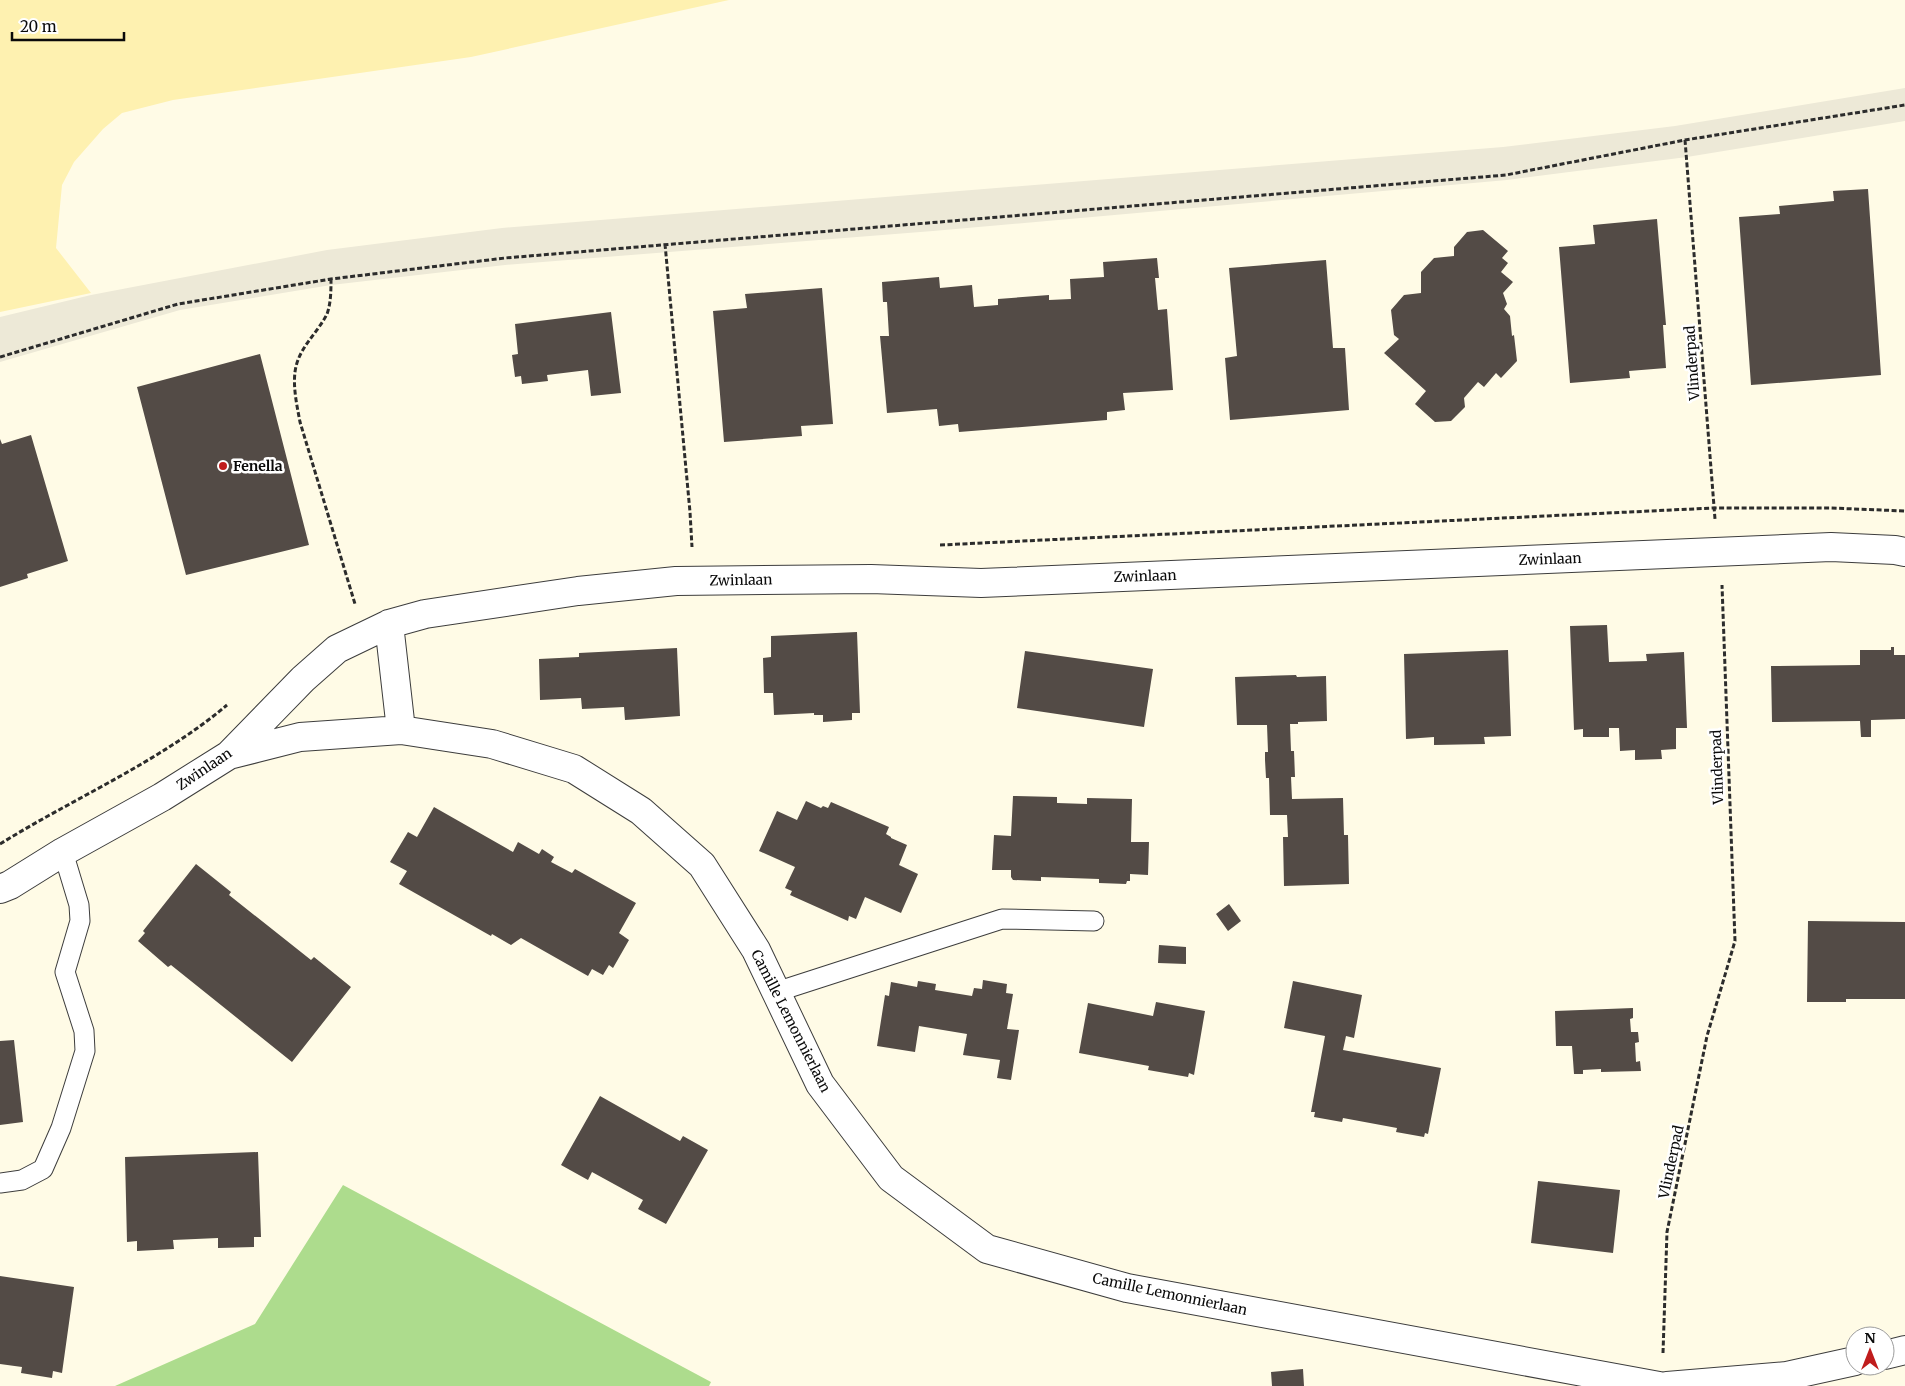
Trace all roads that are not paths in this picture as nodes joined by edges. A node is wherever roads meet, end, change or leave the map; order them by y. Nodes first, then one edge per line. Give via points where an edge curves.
1 (1905, 552) edge
2 (389, 624) junction
3 (402, 730) junction
4 (229, 756) junction
5 (63, 852) junction
6 (0, 889) edge
7 (1094, 921) dead end
8 (776, 992) junction
9 (0, 1182) edge
10 (1845, 1363) edge
11 (1659, 1386) edge
12 (1667, 1386) edge

1 - 2 street, Zwinlaan via 1831,547 981,583 871,579 676,581 578,591 425,614
2 - 3 street
2 - 4 street, Zwinlaan via 337,649
3 - 4 street, Camille Lemonnierlaan via 300,737
3 - 8 street, Camille Lemonnierlaan via 492,744 574,769 641,811 702,865 756,950
4 - 5 street, Zwinlaan
5 - 6 street, Zwinlaan
5 - 9 lane via 79,905 80,921 65,972 84,1031 86,1052 62,1128 43,1169 22,1180
7 - 8 lane via 1002,919
8 - 11 street, Camille Lemonnierlaan via 820,1084 891,1178 987,1250 1127,1288
10 - 12 street via 1787,1376

